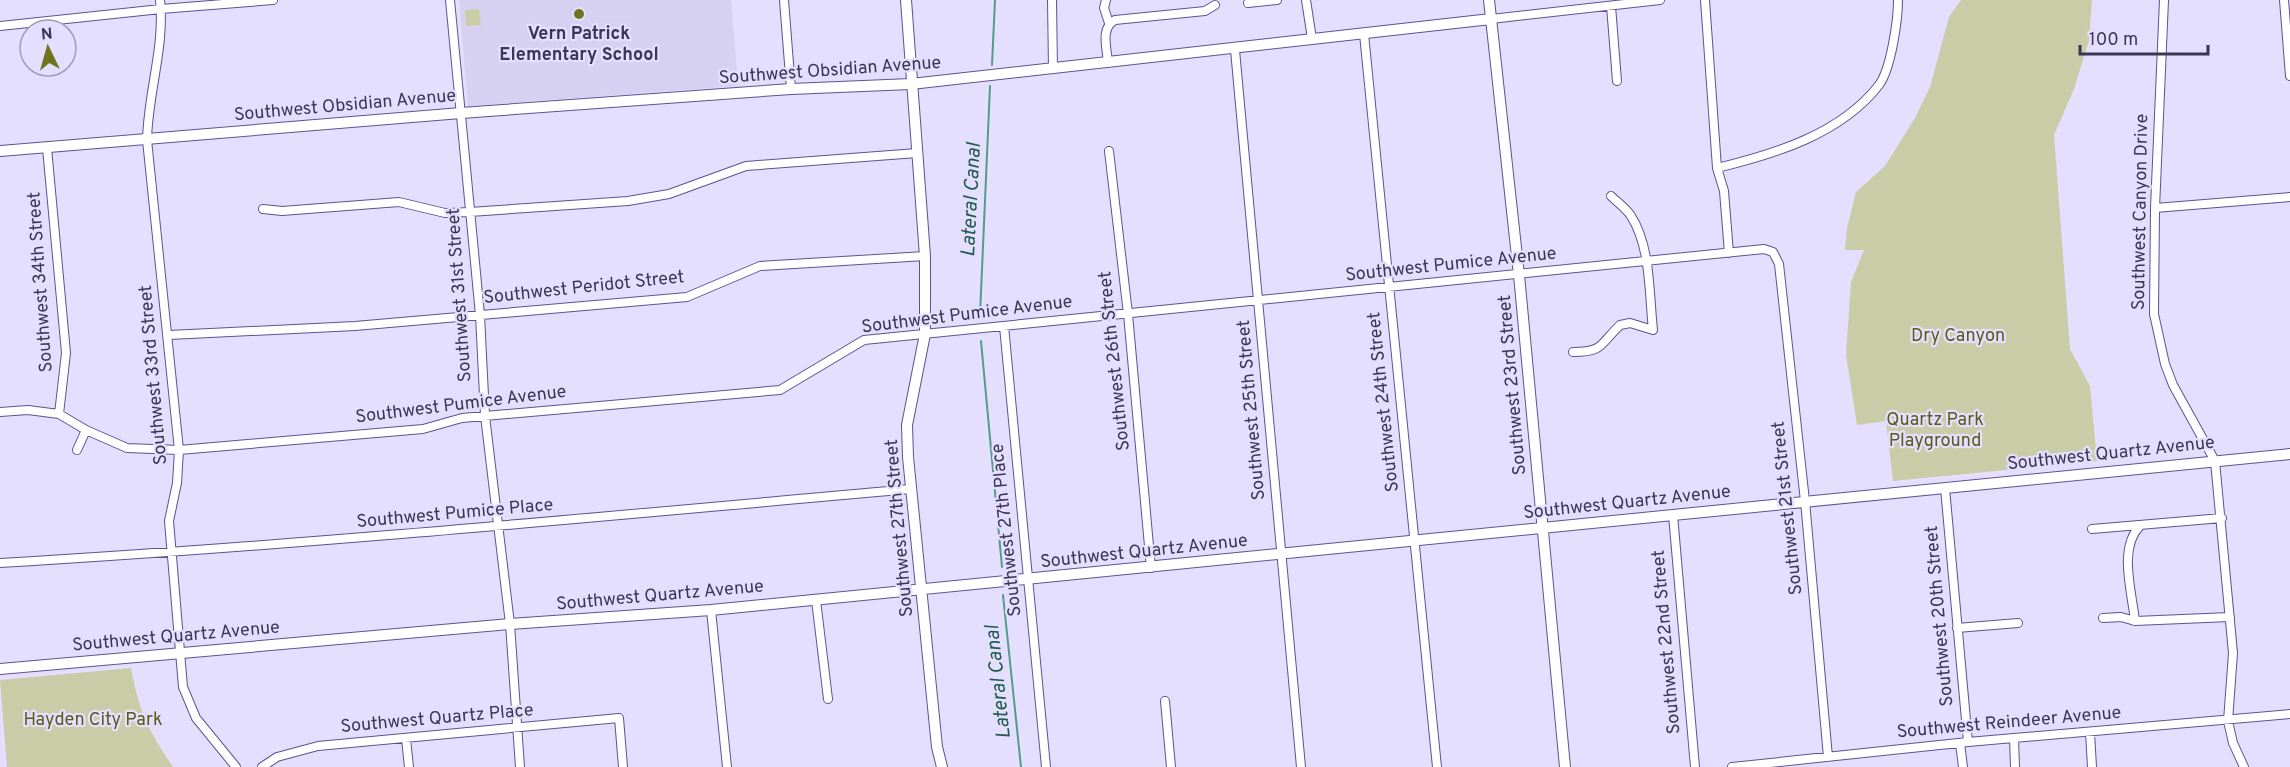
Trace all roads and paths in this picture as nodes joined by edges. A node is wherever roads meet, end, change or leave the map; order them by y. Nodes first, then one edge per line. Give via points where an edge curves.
1 (273, 0) edge
2 (450, 0) edge
3 (784, 0) edge
4 (906, 0) edge
5 (1052, 0) edge
6 (1106, 0) edge
7 (1277, 0) edge
8 (1306, 0) edge
9 (1489, 0) edge
10 (1660, 0) edge
11 (1705, 0) edge
12 (1898, 0) edge
13 (2164, 0) edge
14 (2284, 0) edge
15 (1248, 3) dead end
16 (161, 4) edge
17 (1215, 5) dead end
18 (1611, 6) junction
19 (1491, 19) junction
20 (1109, 23) junction
21 (0, 26) edge
22 (1364, 34) junction
23 (1312, 39) junction
24 (1234, 50) junction
25 (1108, 63) junction
26 (1053, 69) junction
27 (2290, 76) edge
28 (1617, 81) dead end
29 (911, 84) junction
30 (791, 89) junction
31 (461, 113) junction
32 (147, 140) junction
33 (46, 148) junction
34 (0, 151) edge
35 (1109, 151) dead end
36 (917, 153) junction
37 (1717, 168) junction
38 (1611, 196) dead end
39 (2290, 197) edge
40 (2155, 208) junction
41 (263, 209) dead end
42 (470, 213) junction
43 (1729, 253) junction
44 (925, 256) junction
45 (1777, 258) joint
46 (1645, 262) junction
47 (1519, 275) junction
48 (1389, 288) junction
49 (1259, 300) junction
50 (1128, 314) junction
51 (480, 315) junction
52 (1004, 326) junction
53 (169, 334) junction
54 (925, 334) junction
55 (1572, 352) dead end
56 (0, 412) edge
57 (59, 414) junction
58 (485, 416) junction
59 (86, 430) junction
60 (77, 450) dead end
61 (179, 450) junction
62 (2290, 454) edge
63 (2215, 461) junction
64 (1945, 488) junction
65 (911, 489) junction
66 (1805, 501) junction
67 (1673, 515) junction
68 (2222, 518) junction
69 (2140, 526) junction
70 (498, 527) junction
71 (1543, 528) junction
72 (2092, 528) dead end
73 (1415, 541) junction
74 (170, 553) junction
75 (1281, 555) junction
76 (0, 563) edge
77 (1152, 568) junction
78 (1029, 580) junction
79 (921, 587) junction
80 (816, 600) junction
81 (711, 610) junction
82 (2230, 617) junction
83 (2103, 618) dead end
84 (2135, 621) junction
85 (2018, 623) dead end
86 (510, 624) junction
87 (1957, 628) junction
88 (180, 653) junction
89 (0, 669) edge
90 (828, 699) dead end
91 (1165, 701) dead end
92 (2290, 714) edge
93 (2228, 721) junction
94 (517, 729) junction
95 (2090, 732) junction
96 (2014, 738) junction
97 (406, 739) junction
98 (1964, 742) junction
99 (1828, 757) junction
100 (2241, 766) edge
101 (236, 767) edge
102 (262, 767) edge
103 (409, 767) edge
104 (520, 767) edge
105 (623, 767) edge
106 (727, 767) edge
107 (942, 767) edge
108 (1046, 767) edge
109 (1171, 767) edge
110 (1301, 767) edge
111 (1437, 767) edge
112 (1565, 767) edge
113 (1695, 767) edge
114 (1731, 767) edge
115 (1963, 767) edge
116 (2015, 767) edge
117 (2092, 767) edge

1 - 16 street
2 - 31 street, Southwest 31st Street
3 - 30 street
4 - 29 street, Southwest 27th Street
5 - 26 street
6 - 20 street via 1104,8
7 - 15 street
8 - 23 street
9 - 19 street, Southwest 23rd Street
10 - 18 street, Southwest Obsidian Avenue
11 - 37 street
12 - 37 street via 1898,27 1881,84 1853,110 1825,129 1773,154
13 - 40 street, Southwest Canyon Drive
14 - 27 street
16 - 21 street
16 - 32 street, Southwest 33rd Street via 161,39
17 - 20 street via 1205,11
18 - 19 street, Southwest Obsidian Avenue
18 - 28 street
19 - 22 street, Southwest Obsidian Avenue
19 - 47 street, Southwest 23rd Street
20 - 25 street
22 - 23 street, Southwest Obsidian Avenue
22 - 48 street, Southwest 24th Street
23 - 24 street, Southwest Obsidian Avenue
24 - 25 street, Southwest Obsidian Avenue
24 - 49 street, Southwest 25th Street
25 - 26 street, Southwest Obsidian Avenue
26 - 29 street, Southwest Obsidian Avenue
29 - 30 street, Southwest Obsidian Avenue
29 - 36 street, Southwest 27th Street
30 - 31 street, Southwest Obsidian Avenue
31 - 32 street, Southwest Obsidian Avenue
31 - 42 street, Southwest 31st Street
32 - 33 street, Southwest Obsidian Avenue
32 - 53 street, Southwest 33rd Street
33 - 34 street, Southwest Obsidian Avenue
33 - 57 street, Southwest 34th Street via 66,353
35 - 50 street, Southwest 26th Street
36 - 42 street via 746,166 669,194 628,201
36 - 44 street, Southwest 27th Street
37 - 43 street via 1724,191
38 - 46 street via 1630,215 1640,234
39 - 40 street
40 - 63 street, Southwest Canyon Drive via 2153,289 2158,338 2174,386
41 - 42 street via 399,202 445,213
42 - 51 street, Southwest 31st Street
43 - 45 street, Southwest Pumice Avenue via 1764,249
43 - 46 street, Southwest Pumice Avenue
44 - 51 street, Southwest Peridot Street via 760,266 687,297
44 - 54 street, Southwest 27th Street
45 - 66 street, Southwest 21st Street
46 - 47 street, Southwest Pumice Avenue
46 - 55 street via 1653,330 1630,323 1620,325 1592,352
47 - 48 street, Southwest Pumice Avenue
47 - 71 street, Southwest 23rd Street
48 - 49 street, Southwest Pumice Avenue
48 - 73 street, Southwest 24th Street
49 - 50 street, Southwest Pumice Avenue
49 - 75 street, Southwest 25th Street
50 - 52 street, Southwest Pumice Avenue
50 - 77 street, Southwest 26th Street
51 - 53 street, Southwest Peridot Street via 355,326
51 - 58 street, Southwest 31st Street
52 - 54 street, Southwest Pumice Avenue
52 - 78 street, Southwest 27th Place
53 - 61 street, Southwest 33rd Street
54 - 58 street, Southwest Pumice Avenue via 864,340 780,390
54 - 65 street, Southwest 27th Street via 907,425
56 - 57 street, Southwest Pumice Avenue
57 - 59 street, Southwest Pumice Avenue
58 - 61 street, Southwest Pumice Avenue via 423,429
58 - 70 street, Southwest 31st Street
59 - 60 street
59 - 61 street, Southwest Pumice Avenue via 127,448
61 - 74 street, Southwest 33rd Street via 169,521
62 - 63 street, Southwest Quartz Avenue
63 - 64 street, Southwest Quartz Avenue
63 - 68 street, Southwest Canyon Drive
64 - 66 street, Southwest Quartz Avenue
64 - 87 street, Southwest 20th Street
65 - 70 street, Southwest Pumice Place
65 - 79 street, Southwest 27th Street
66 - 67 street, Southwest Quartz Avenue
66 - 99 street, Southwest 21st Street
67 - 71 street, Southwest Quartz Avenue
67 - 113 street, Southwest 22nd Street
68 - 69 street
68 - 82 street, Southwest Canyon Drive
69 - 72 street
69 - 84 street via 2127,550
70 - 74 street, Southwest Pumice Place
70 - 86 street, Southwest 31st Street
71 - 73 street, Southwest Quartz Avenue
71 - 112 street, Southwest 23rd Street
73 - 75 street, Southwest Quartz Avenue
73 - 111 street, Southwest 24th Street
74 - 76 street, Southwest Pumice Place
74 - 88 street, Southwest 33rd Street
75 - 77 street, Southwest Quartz Avenue
75 - 110 street, Southwest 25th Street
77 - 78 street, Southwest Quartz Avenue
78 - 79 street, Southwest Quartz Avenue
78 - 108 street, Southwest 27th Place
79 - 80 street, Southwest Quartz Avenue
79 - 107 street, Southwest 27th Street
80 - 81 street, Southwest Quartz Avenue
80 - 90 street
81 - 86 street, Southwest Quartz Avenue
81 - 106 street
82 - 84 street
82 - 93 street, Southwest Canyon Drive via 2233,653
83 - 84 street
85 - 87 street
86 - 88 street, Southwest Quartz Avenue
86 - 94 street, Southwest 31st Street
87 - 98 street, Southwest 20th Street
88 - 89 street, Southwest Quartz Avenue
88 - 101 street, Southwest 33rd Street via 183,687 196,718
91 - 109 street
92 - 93 street, Southwest Reindeer Avenue
93 - 95 street, Southwest Reindeer Avenue
93 - 100 street, Southwest Canyon Drive
94 - 97 street, Southwest Quartz Place
94 - 104 street, Southwest 31st Street
94 - 105 street, Southwest Quartz Place via 619,718
95 - 96 street, Southwest Reindeer Avenue
95 - 117 street
96 - 98 street, Southwest Reindeer Avenue
96 - 116 street
97 - 102 street, Southwest Quartz Place via 318,746 277,757
97 - 103 street
98 - 99 street, Southwest Reindeer Avenue
98 - 115 street, Southwest 20th Street
99 - 114 street, Southwest Reindeer Avenue

